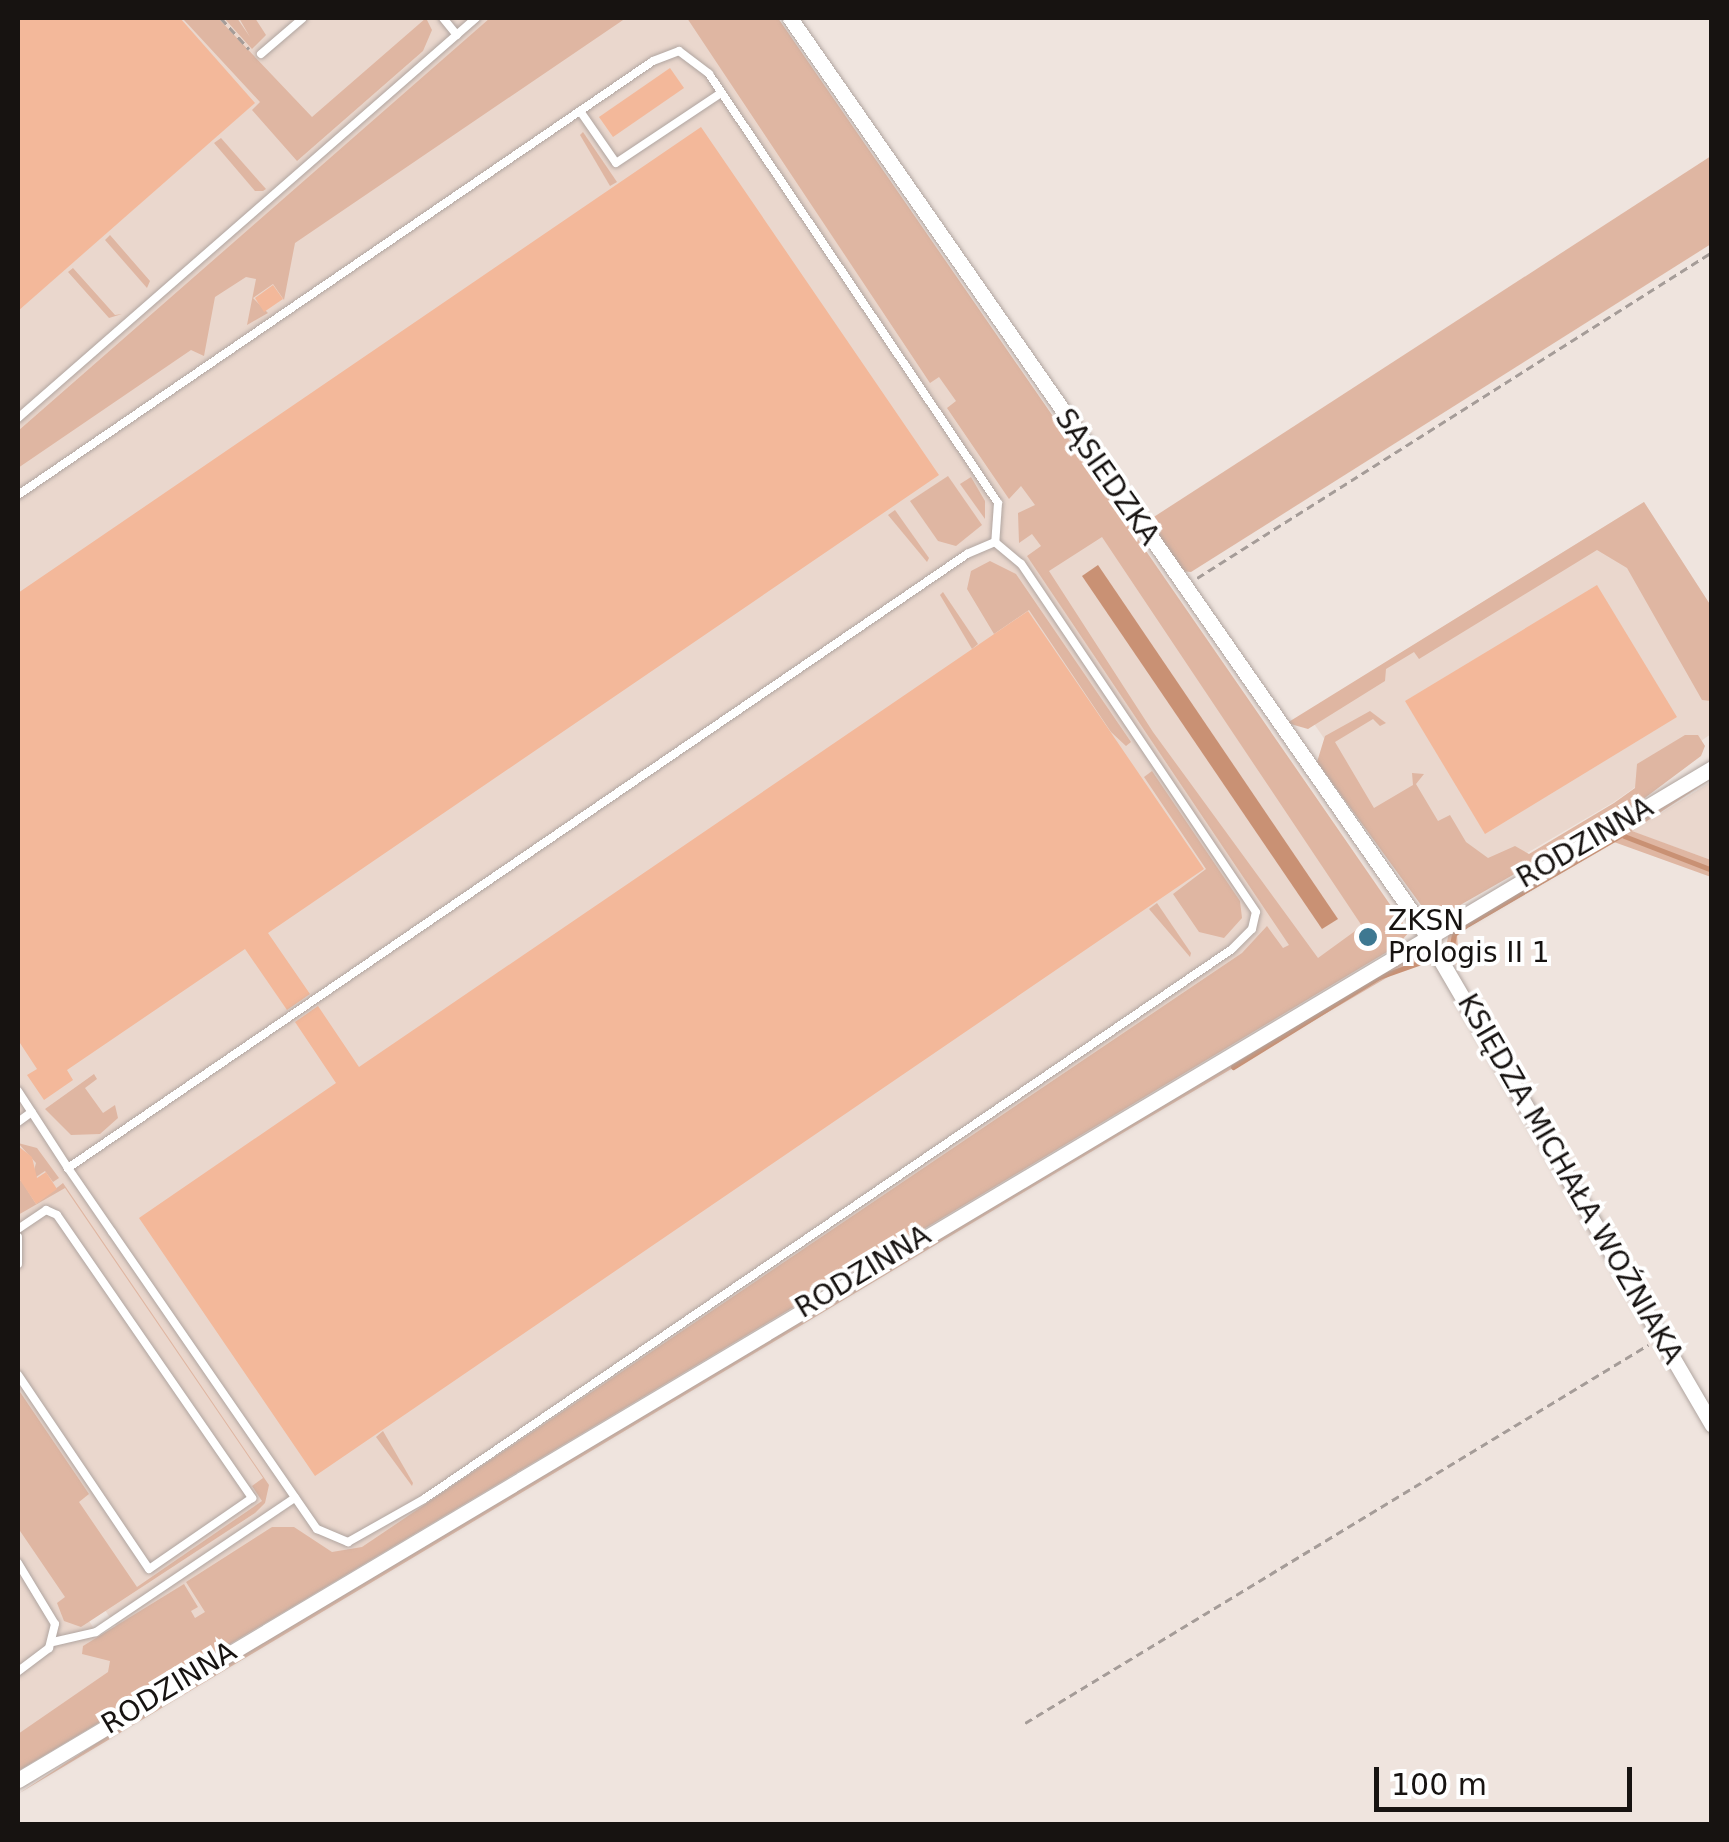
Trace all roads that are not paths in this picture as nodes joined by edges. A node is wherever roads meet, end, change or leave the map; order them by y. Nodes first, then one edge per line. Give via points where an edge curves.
1 (303, 18) edge
2 (442, 18) edge
3 (476, 18) edge
4 (790, 18) edge
5 (458, 34) junction
6 (261, 54) road end
7 (721, 93) junction
8 (580, 111) junction
9 (18, 418) edge
10 (18, 495) edge
11 (995, 542) junction
12 (1712, 768) edge
13 (1427, 934) junction
14 (18, 1091) edge
15 (32, 1112) junction
16 (18, 1122) edge
17 (68, 1168) junction
18 (18, 1229) edge
19 (18, 1237) edge
20 (18, 1264) edge
21 (18, 1375) edge
22 (1712, 1424) edge
23 (294, 1498) junction
24 (18, 1563) edge
25 (52, 1642) junction
26 (18, 1671) edge
27 (18, 1780) edge

1 - 6 lane
2 - 5 lane
3 - 5 lane
4 - 13 street, SĄSIEDZKA
5 - 9 lane
7 - 8 lane via 698,61 672,52
7 - 8 lane via 616,163
7 - 11 lane via 998,503
8 - 10 lane
11 - 17 lane
11 - 23 lane via 1022,564 1252,901 1256,918 1248,935 361,1537 348,1542 325,1536
12 - 13 street, RODZINNA
13 - 22 street, KSIĘDZA MICHAŁA WOŹNIAKA
13 - 27 street, RODZINNA
14 - 15 lane
15 - 16 lane
15 - 17 lane
17 - 23 lane
18 - 21 lane via 46,1210 57,1215 252,1498 149,1569
19 - 20 lane
23 - 25 lane via 96,1632
24 - 25 lane via 54,1618
25 - 26 lane

